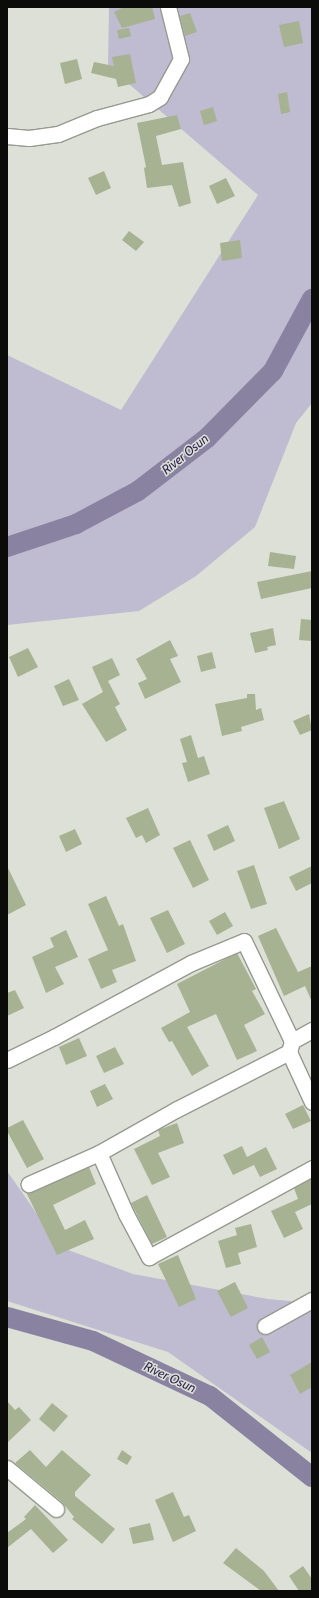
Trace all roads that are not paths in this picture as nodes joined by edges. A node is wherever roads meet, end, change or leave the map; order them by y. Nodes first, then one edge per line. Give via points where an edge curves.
1 (168, 7) edge
2 (7, 136) edge
3 (312, 1030) edge
4 (290, 1046) junction
5 (7, 1060) edge
6 (312, 1102) edge
7 (99, 1153) junction
8 (312, 1168) edge
9 (29, 1184) dead end
10 (312, 1300) edge
11 (265, 1326) dead end
12 (7, 1468) edge
13 (56, 1509) dead end

1 - 2 street via 181,59 160,97 149,104 97,118 58,134 29,138
3 - 4 street
4 - 5 street via 244,941 191,963
4 - 6 street
4 - 7 street
7 - 8 street via 126,1214 149,1257
7 - 9 street
10 - 11 street
12 - 13 street

